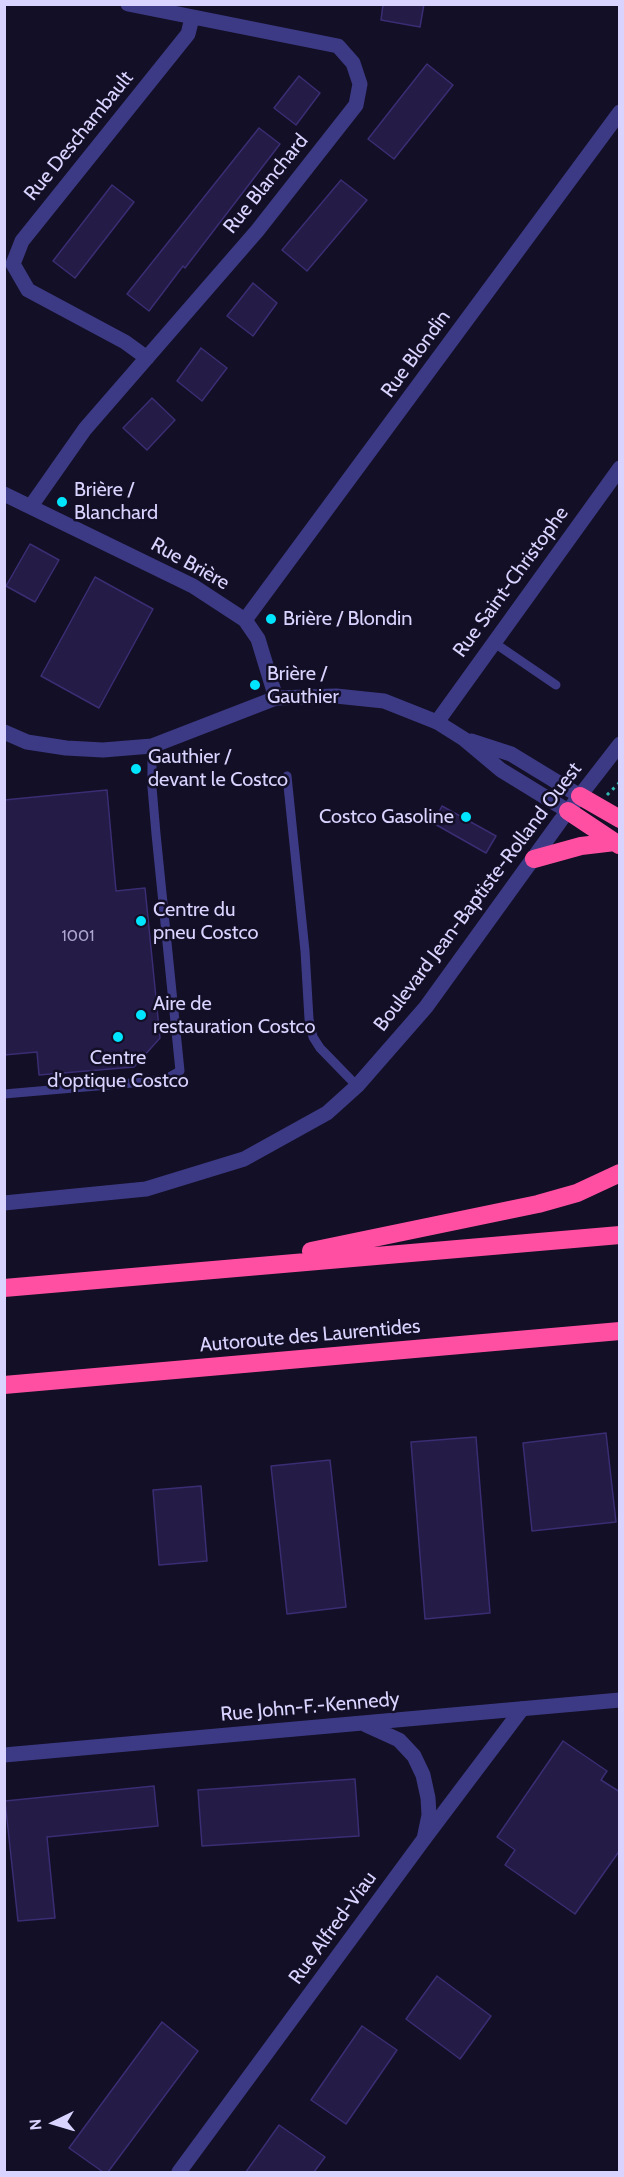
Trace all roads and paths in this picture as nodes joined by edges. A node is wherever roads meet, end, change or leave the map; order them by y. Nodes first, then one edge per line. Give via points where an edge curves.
1 (128, 4) edge
2 (192, 18) junction
3 (620, 112) edge
4 (147, 358) junction
5 (620, 468) edge
6 (4, 494) edge
7 (32, 506) junction
8 (245, 620) junction
9 (493, 642) junction
10 (556, 685) dead end
11 (276, 698) junction
12 (437, 722) junction
13 (4, 732) edge
14 (464, 739) junction
15 (620, 744) edge
16 (152, 746) junction
17 (287, 776) dead end
18 (619, 783) edge
19 (607, 795) dead end
20 (580, 796) junction
21 (568, 811) junction
22 (620, 819) edge
23 (617, 844) edge
24 (534, 860) junction
25 (357, 1086) junction
26 (4, 1094) edge
27 (620, 1173) edge
28 (4, 1203) edge
29 (620, 1235) edge
30 (230, 1268) junction
31 (4, 1288) edge
32 (620, 1331) edge
33 (4, 1385) edge
34 (620, 1700) edge
35 (522, 1709) junction
36 (360, 1724) junction
37 (4, 1755) edge
38 (424, 1839) junction
39 (178, 2172) edge

1 - 2 street, Rue Blanchard
2 - 4 street, Rue Deschambault via 188,34 22,241 13,264 28,290
2 - 4 street, Rue Blanchard via 338,46 353,63 360,84 356,105 257,231
3 - 8 street, Rue Blondin
4 - 7 street, Rue Blanchard via 85,429
5 - 9 street, Rue Saint-Christophe
6 - 7 street, Rue Brière
7 - 8 street, Rue Brière via 193,586
8 - 11 street, Rue Brière via 258,639
9 - 10 lane
9 - 12 street, Rue Saint-Christophe
11 - 12 street via 336,696 384,702
11 - 16 street
12 - 14 street
13 - 16 street via 27,742 66,748
14 - 20 street via 511,754
14 - 21 street via 501,770
15 - 20 street, Boulevard Jean-Baptiste-Rolland Ouest
16 - 26 lane via 156,834 180,1071 166,1079
17 - 25 lane via 313,1037
18 - 19 path
20 - 21 street, Boulevard Jean-Baptiste-Rolland Ouest
20 - 22 highway
21 - 23 highway
21 - 24 street, Boulevard Jean-Baptiste-Rolland Ouest
23 - 24 highway via 587,845
24 - 25 street, Boulevard Jean-Baptiste-Rolland Ouest via 426,1006
25 - 28 street, Boulevard Jean-Baptiste-Rolland Ouest via 327,1113 244,1160 146,1189
27 - 30 highway via 577,1193 538,1204
29 - 30 highway
30 - 31 highway
32 - 33 highway, Autoroute des Laurentides
34 - 35 street, Rue John-F.-Kennedy
35 - 36 street, Rue John-F.-Kennedy
35 - 38 street, Rue Alfred-Viau
36 - 37 street, Rue John-F.-Kennedy
36 - 38 street via 399,1740 414,1756 428,1798
38 - 39 street, Rue Alfred-Viau

